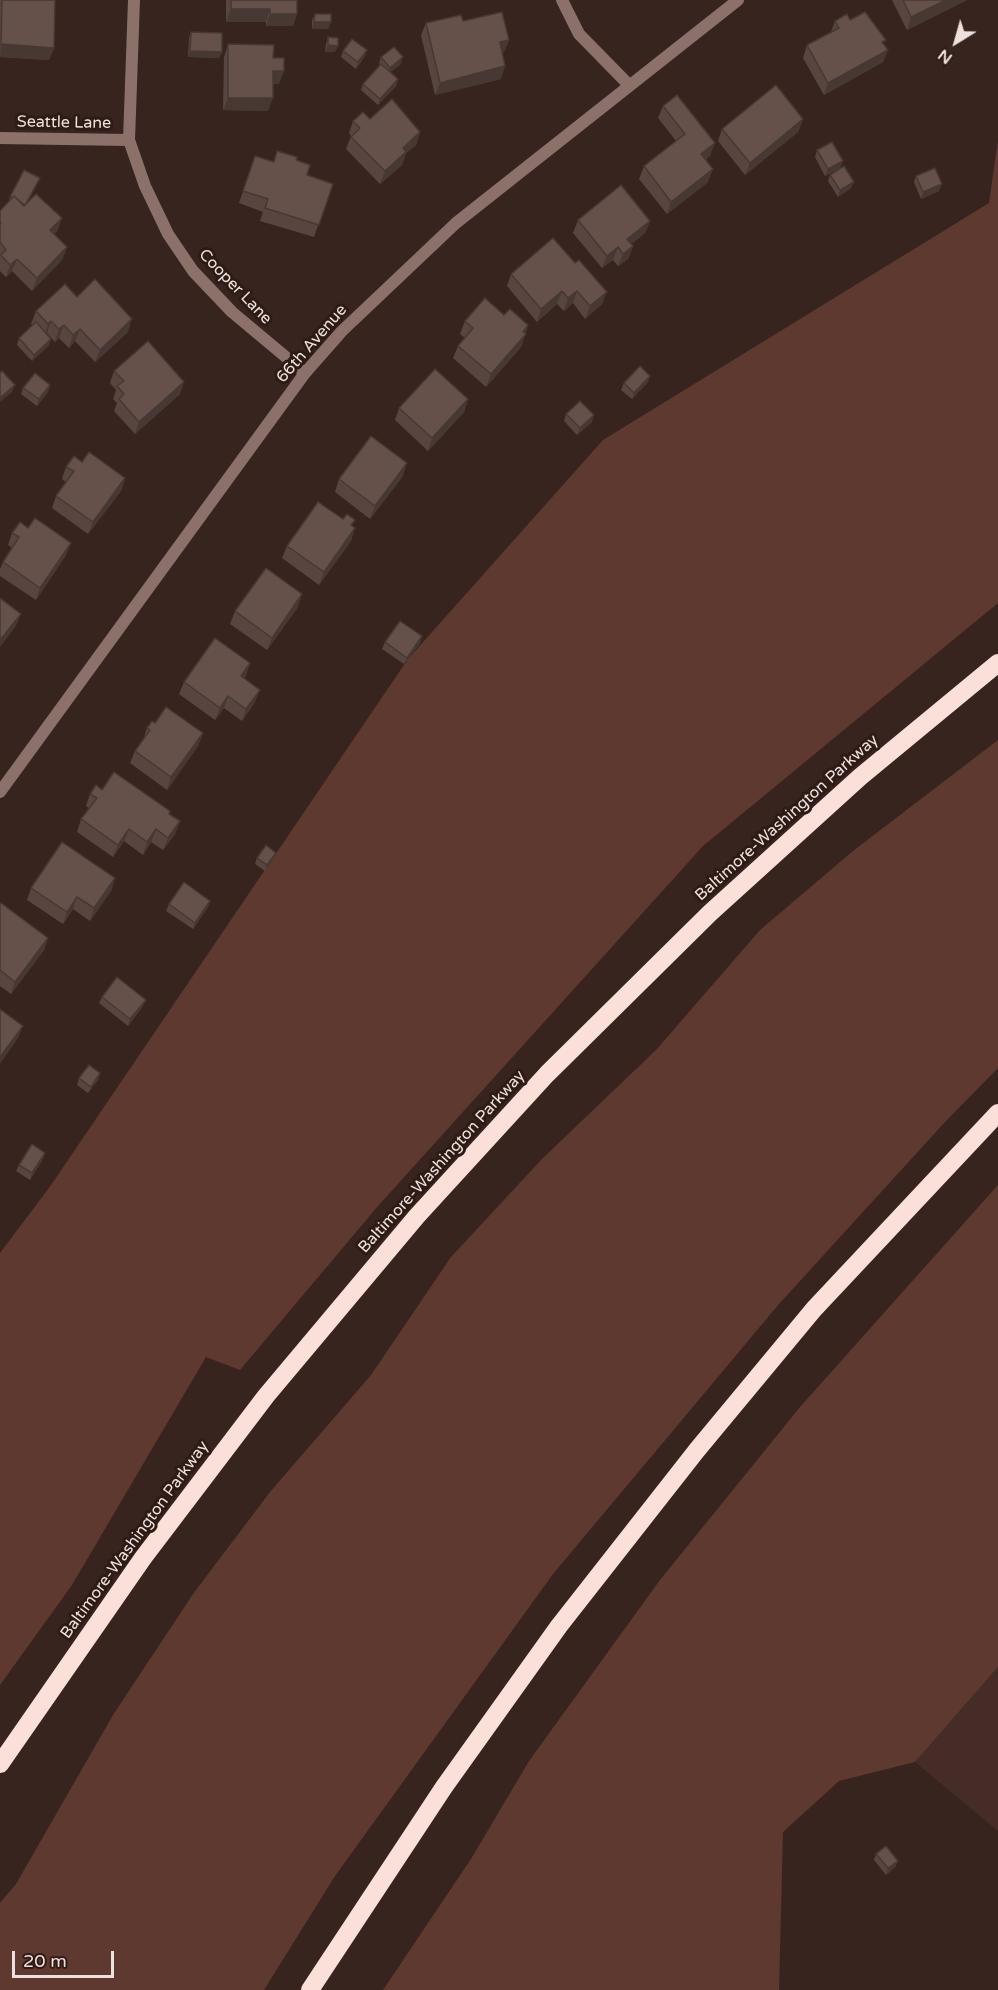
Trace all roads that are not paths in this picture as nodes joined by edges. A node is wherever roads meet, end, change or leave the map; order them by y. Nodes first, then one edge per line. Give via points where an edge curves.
1 (134, 0) edge
2 (562, 0) edge
3 (738, 0) edge
4 (628, 85) junction
5 (0, 138) edge
6 (129, 140) junction
7 (305, 372) junction
8 (998, 663) edge
9 (0, 792) edge
10 (998, 1113) edge
11 (0, 1764) edge
12 (310, 1990) edge

1 - 6 street, Cooper Lane
2 - 4 street via 579,34
3 - 4 street, 66th Avenue
4 - 7 street, 66th Avenue via 456,223 342,331
5 - 6 street, Seattle Lane
6 - 7 street, Cooper Lane via 149,196 193,271 232,312
7 - 9 street, 66th Avenue
8 - 11 highway, Baltimore-Washington Parkway via 860,777 710,913 547,1074 417,1216 244,1424 143,1558
10 - 12 highway via 814,1310 689,1460 559,1626 444,1787

